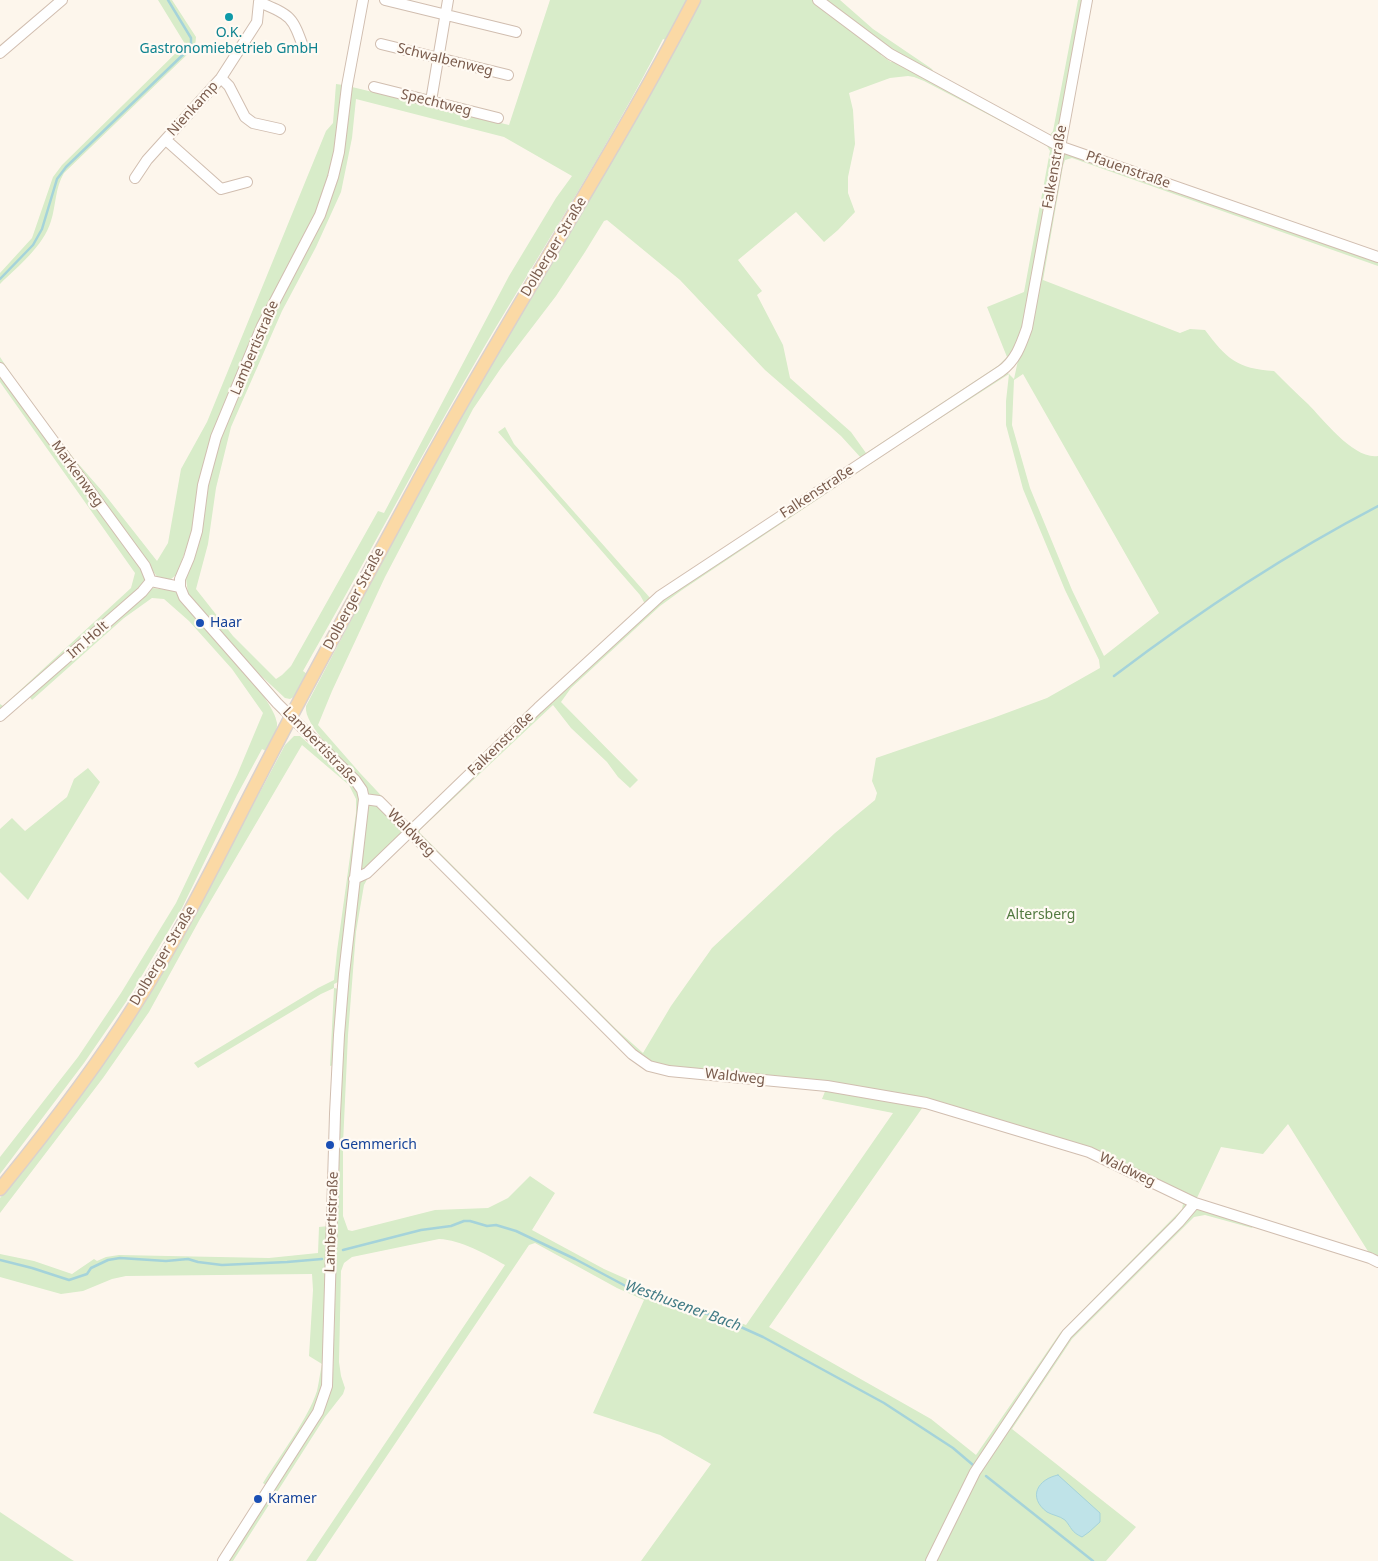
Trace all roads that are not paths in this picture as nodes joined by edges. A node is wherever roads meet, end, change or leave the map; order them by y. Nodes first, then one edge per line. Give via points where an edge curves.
1 (62, 0) edge
2 (363, 0) edge
3 (385, 0) edge
4 (448, 0) edge
5 (694, 0) edge
6 (818, 0) edge
7 (1086, 0) edge
8 (258, 1) edge
9 (446, 14) junction
10 (516, 32) dead end
11 (381, 44) dead end
12 (304, 50) dead end
13 (0, 53) edge
14 (438, 58) junction
15 (508, 75) dead end
16 (221, 78) junction
17 (374, 87) dead end
18 (431, 101) junction
19 (498, 118) dead end
20 (280, 129) dead end
21 (166, 140) junction
22 (1059, 146) junction
23 (136, 178) dead end
24 (248, 182) dead end
25 (1378, 257) edge
26 (0, 368) edge
27 (151, 581) junction
28 (180, 587) junction
29 (0, 716) edge
30 (291, 717) junction
31 (364, 799) junction
32 (410, 832) junction
33 (354, 879) junction
34 (0, 1189) edge
35 (1195, 1203) junction
36 (1378, 1262) edge
37 (223, 1561) edge
38 (931, 1561) edge

1 - 13 street
2 - 28 street, Lambertistraße via 334,177 320,215 262,326 216,437 203,485 197,531
3 - 9 street
4 - 9 street
5 - 30 main road, Dolberger Straße via 627,126 443,436
6 - 22 street, Pfauenstraße via 890,54
7 - 22 street, Falkenstraße
8 - 12 street, Nienkamp via 287,15 294,22
8 - 16 street, Nienkamp via 257,22
9 - 10 street
9 - 14 street
11 - 14 street, Schwalbenweg
14 - 15 street, Schwalbenweg
14 - 18 street
16 - 20 street, Nienkamp via 229,86 245,117 253,123
16 - 21 street, Nienkamp
17 - 18 street, Spechtweg
18 - 19 street, Spechtweg
21 - 23 street, Nienkamp via 147,160
21 - 24 street, Nienkamp via 221,189
22 - 25 street, Pfauenstraße
22 - 32 street, Falkenstraße via 1027,328 1013,361 1001,372 660,596
26 - 27 street, Markenweg via 144,566
27 - 28 street
27 - 29 street, Im Holt
28 - 30 street, Lambertistraße via 184,597
30 - 31 street, Lambertistraße via 355,780
30 - 34 main road, Dolberger Straße via 190,914 136,1004 92,1069
31 - 32 street, Waldweg via 379,801
31 - 33 street, Lambertistraße
32 - 33 street, Falkenstraße via 367,873
32 - 35 street, Waldweg via 632,1054 649,1066 669,1071 827,1086 926,1102 1090,1152
33 - 37 street, Lambertistraße via 339,1035 328,1386 318,1412
35 - 36 street, Waldweg
35 - 38 street via 1067,1334 975,1472

